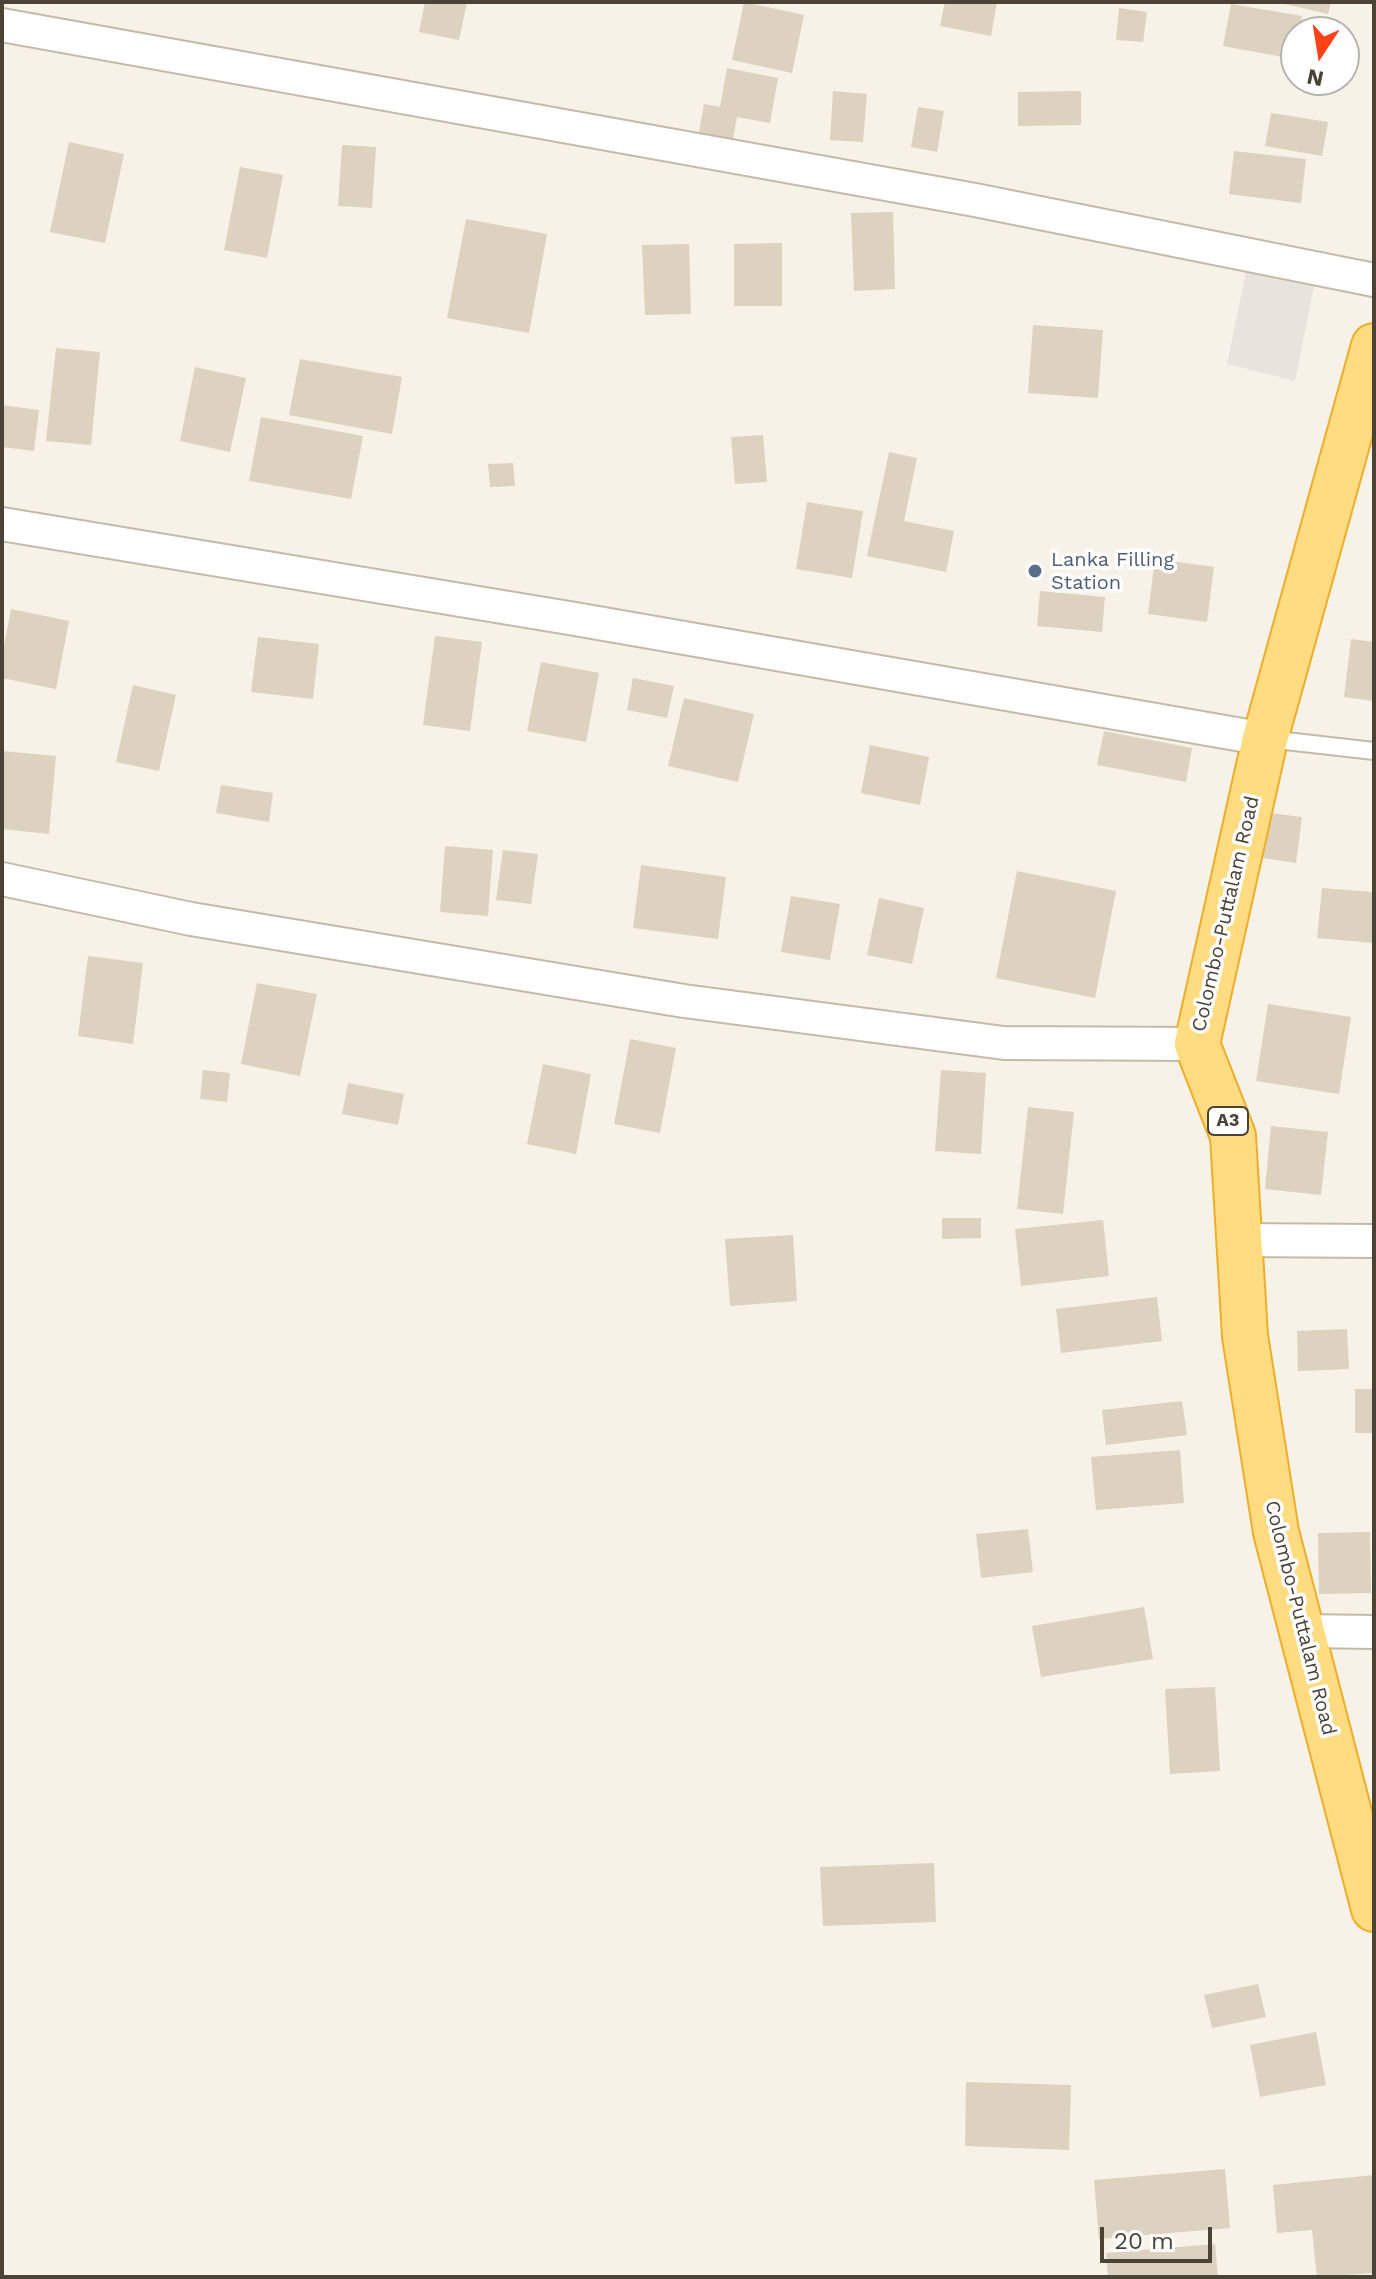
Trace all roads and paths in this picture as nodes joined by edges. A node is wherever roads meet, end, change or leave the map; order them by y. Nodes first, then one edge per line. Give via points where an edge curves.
1 (2, 25) edge
2 (1374, 280) edge
3 (1374, 346) edge
4 (2, 524) edge
5 (1265, 739) junction
6 (1374, 751) edge
7 (2, 879) edge
8 (1197, 1044) junction
9 (1239, 1240) junction
10 (1374, 1241) edge
11 (1302, 1631) junction
12 (1374, 1632) edge
13 (1374, 1909) edge

1 - 2 street via 975,200
3 - 5 highway, Colombo-Puttalam Road
4 - 5 street
5 - 6 lane
5 - 8 highway, Colombo-Puttalam Road
7 - 8 street via 191,919 684,1001 1004,1043
8 - 9 highway, Colombo-Puttalam Road / A3 via 1233,1136
9 - 10 street
9 - 11 highway, Colombo-Puttalam Road / A3 via 1245,1336 1276,1532
11 - 12 street
11 - 13 highway, Colombo-Puttalam Road / A3

